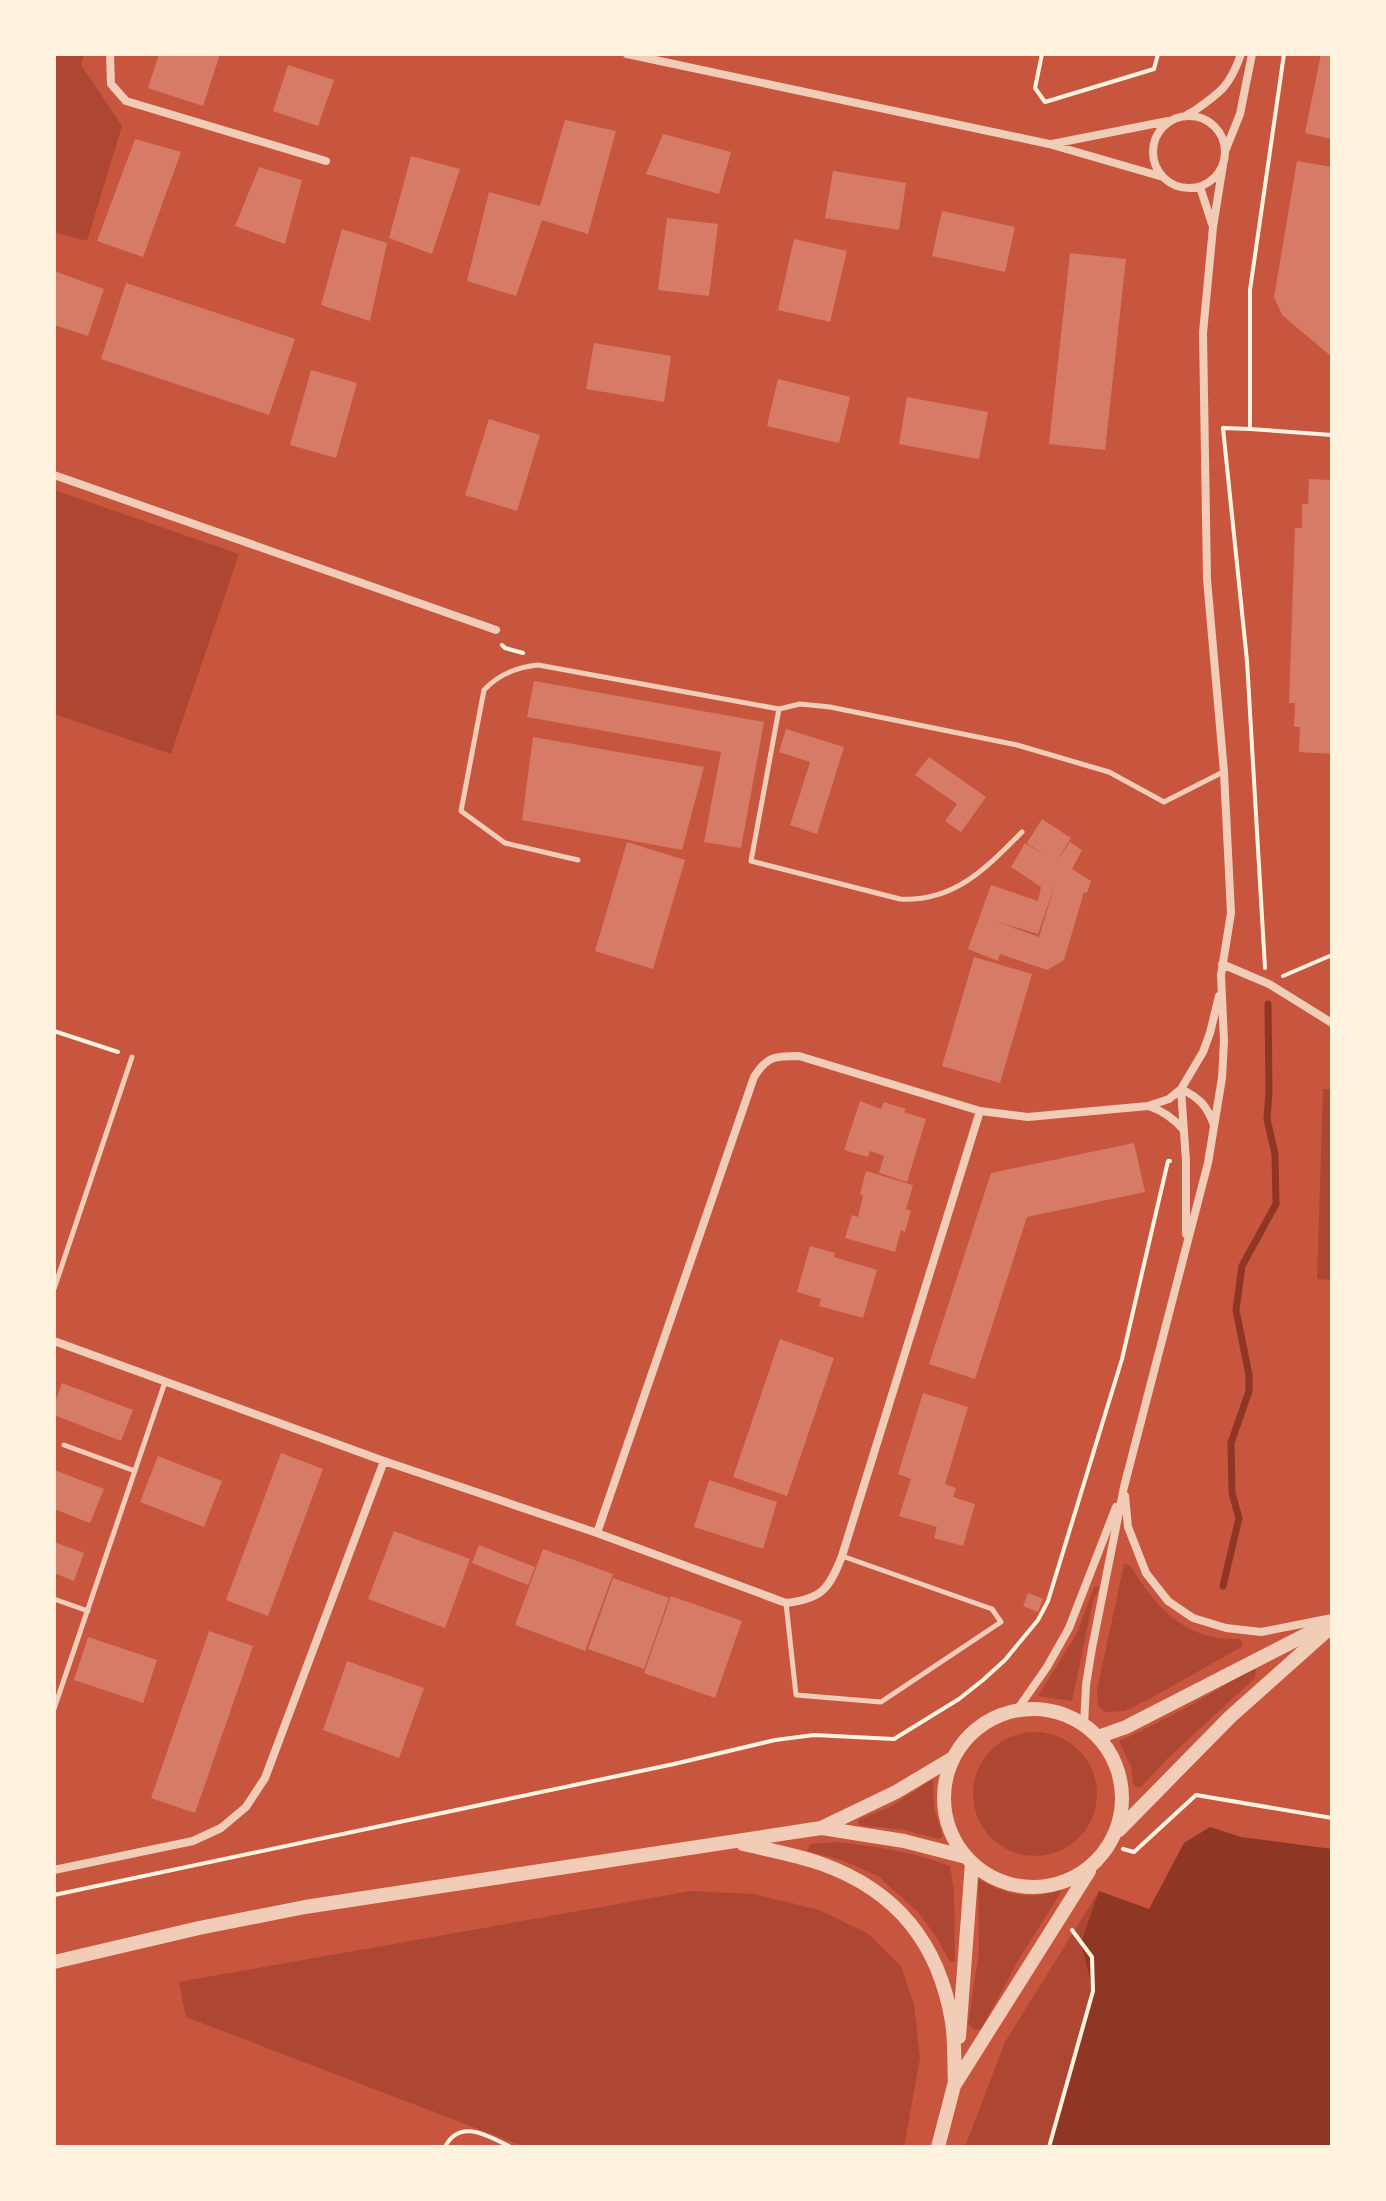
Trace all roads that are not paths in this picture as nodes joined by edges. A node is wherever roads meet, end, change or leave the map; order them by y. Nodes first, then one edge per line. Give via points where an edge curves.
1 (110, 54) edge
2 (627, 54) edge
3 (1241, 54) edge
4 (1252, 54) edge
5 (1182, 116) junction
6 (1169, 121) junction
7 (1049, 144) junction
8 (1225, 149) junction
9 (326, 161) dead end
10 (1223, 165) junction
11 (1163, 177) junction
12 (1200, 187) junction
13 (1213, 227) junction
14 (54, 475) edge
15 (496, 630) road end
16 (779, 709) junction
17 (1224, 772) junction
18 (1022, 832) dead end
19 (578, 860) dead end
20 (1222, 964) junction
21 (1221, 985) junction
22 (1332, 1023) edge
23 (132, 1057) road end
24 (1181, 1089) junction
25 (1148, 1106) junction
26 (980, 1111) junction
27 (1215, 1127) junction
28 (1183, 1129) junction
29 (1186, 1246) junction
30 (54, 1289) edge
31 (54, 1341) edge
32 (165, 1381) junction
33 (64, 1445) dead end
34 (384, 1461) junction
35 (135, 1471) junction
36 (1124, 1487) junction
37 (597, 1533) junction
38 (842, 1556) junction
39 (54, 1599) edge
40 (786, 1603) junction
41 (88, 1611) junction
42 (1332, 1622) edge
43 (54, 1709) edge
44 (1017, 1710) junction
45 (1084, 1725) junction
46 (1098, 1737) junction
47 (953, 1758) junction
48 (821, 1828) junction
49 (1113, 1838) junction
50 (737, 1843) junction
51 (969, 1860) junction
52 (1093, 1865) junction
53 (54, 1870) edge
54 (54, 1962) edge
55 (955, 2084) junction
56 (938, 2147) edge

1 - 9 street via 111,84 126,101
2 - 7 street
3 - 5 street via 1227,85
4 - 8 street via 1240,114
5 - 6 street
5 - 8 street via 1216,127
6 - 7 street
6 - 11 street via 1152,148
7 - 11 street
8 - 10 street
10 - 12 street
10 - 13 street
11 - 12 street via 1180,188
12 - 13 street
13 - 17 street via 1203,333 1203,427 1207,579
14 - 15 street
16 - 17 lane via 800,704 830,707 1017,745 1109,772 1164,802
16 - 18 lane via 751,861 900,899 919,899 976,876
16 - 19 lane via 538,665 495,678 484,690 461,811 505,843
17 - 20 street via 1231,913
20 - 21 street
20 - 22 street via 1269,984
21 - 24 street via 1203,1052
21 - 27 street via 1224,1041
23 - 30 lane
24 - 25 street
24 - 27 street via 1203,1102
24 - 28 street
25 - 26 street via 1028,1117
25 - 28 street
26 - 37 street via 799,1056 778,1056 763,1063
26 - 38 street
27 - 29 street
28 - 29 street
29 - 36 street
31 - 32 street
32 - 34 street
32 - 35 lane
33 - 35 lane
34 - 37 street
34 - 53 street via 265,1778 246,1807 221,1828 193,1841
35 - 41 lane
36 - 42 street via 1128,1527 1146,1573 1168,1601 1193,1618 1261,1632
36 - 44 street via 1069,1628
36 - 45 street via 1092,1648
37 - 40 street
38 - 40 street via 820,1593
38 - 40 lane via 992,1609 1001,1622 881,1702 796,1695
39 - 41 lane
41 - 43 lane
42 - 46 street
42 - 49 street
44 - 45 street via 1052,1711
44 - 47 street via 986,1722
45 - 46 street
46 - 49 street via 1121,1782 1121,1816
47 - 48 street
47 - 51 street via 945,1809 956,1842
48 - 50 street
48 - 51 street via 904,1841
49 - 52 street
50 - 54 street via 305,1907
50 - 55 street via 834,1869 881,1895 906,1917 928,1948 945,1989 953,2025
51 - 52 street via 999,1880 1032,1887 1064,1882
51 - 55 street
52 - 55 street
55 - 56 street

